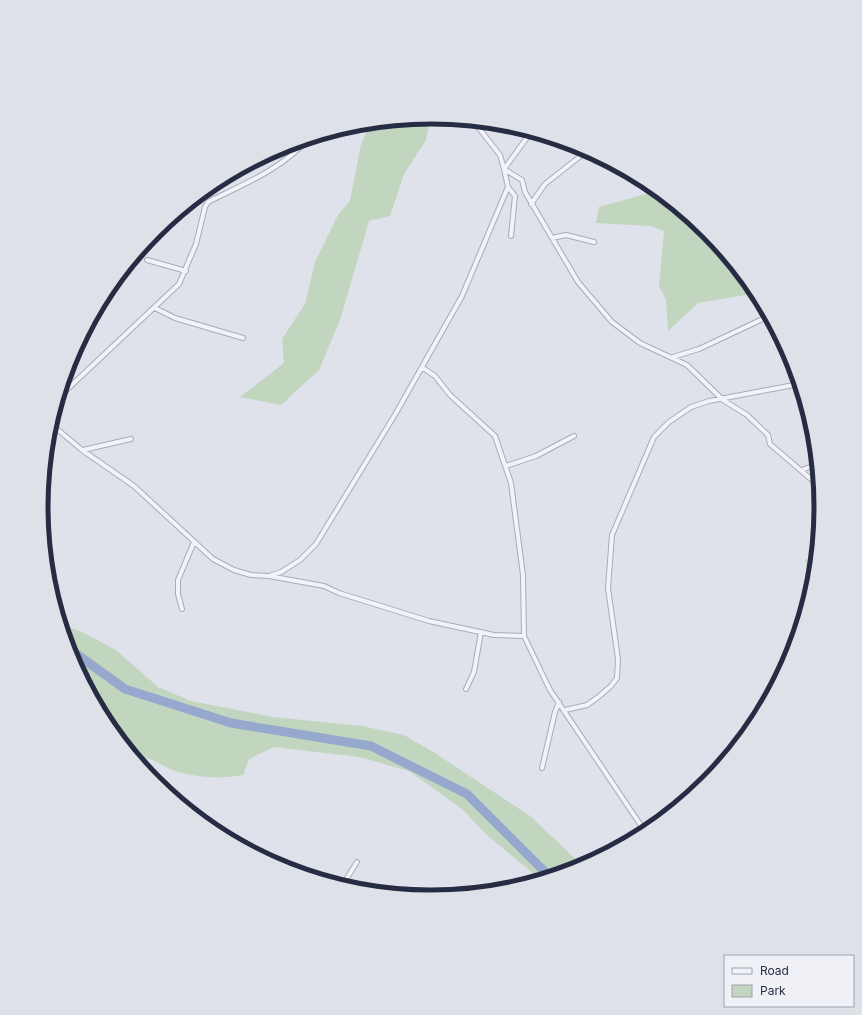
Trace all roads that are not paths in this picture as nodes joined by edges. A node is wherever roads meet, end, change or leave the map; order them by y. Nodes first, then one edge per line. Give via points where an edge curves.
1 (478, 128) edge
2 (527, 137) edge
3 (297, 149) edge
4 (581, 155) edge
5 (504, 169) junction
6 (508, 187) junction
7 (531, 204) junction
8 (511, 236) dead end
9 (552, 238) junction
10 (594, 242) dead end
11 (147, 260) dead end
12 (186, 270) junction
13 (155, 308) junction
14 (764, 318) edge
15 (242, 338) dead end
16 (673, 357) junction
17 (422, 368) junction
18 (794, 385) edge
19 (66, 390) edge
20 (723, 400) junction
21 (56, 428) edge
22 (574, 436) dead end
23 (131, 439) dead end
24 (82, 450) junction
25 (506, 466) junction
26 (812, 466) edge
27 (802, 470) junction
28 (813, 480) edge
29 (194, 542) junction
30 (269, 576) junction
31 (182, 609) dead end
32 (482, 632) junction
33 (524, 636) junction
34 (466, 689) dead end
35 (559, 702) junction
36 (565, 710) junction
37 (542, 768) dead end
38 (642, 827) edge
39 (357, 862) dead end
40 (346, 880) edge

1 - 5 street via 500,155
2 - 5 street
3 - 12 street via 268,170 208,202
4 - 7 street via 545,184
5 - 6 street
5 - 7 street via 522,180
6 - 8 street via 515,196
6 - 17 street via 471,278
7 - 9 street
9 - 10 street via 566,235
9 - 16 street via 578,282 612,322 640,343
11 - 12 street
12 - 13 street via 179,284
13 - 15 street via 176,318
13 - 19 street
14 - 16 street
16 - 20 street via 696,372
17 - 25 street via 435,376 450,395 492,431
17 - 30 street via 316,544 293,566
18 - 20 street
20 - 27 street via 747,415 768,435 770,444
20 - 36 street via 709,401 685,409 651,441 612,535 608,588 618,659 617,678 587,705
21 - 24 street
22 - 25 street via 536,456
23 - 24 street
24 - 29 street via 140,491
25 - 33 street via 511,483 523,575
26 - 27 street
27 - 28 street
29 - 30 street via 214,559 234,570 251,575
29 - 31 street via 178,580
30 - 32 street via 324,586 429,621
32 - 33 street
32 - 34 street via 474,672
33 - 35 street via 550,690
35 - 36 street
35 - 37 street
36 - 38 street
39 - 40 street

